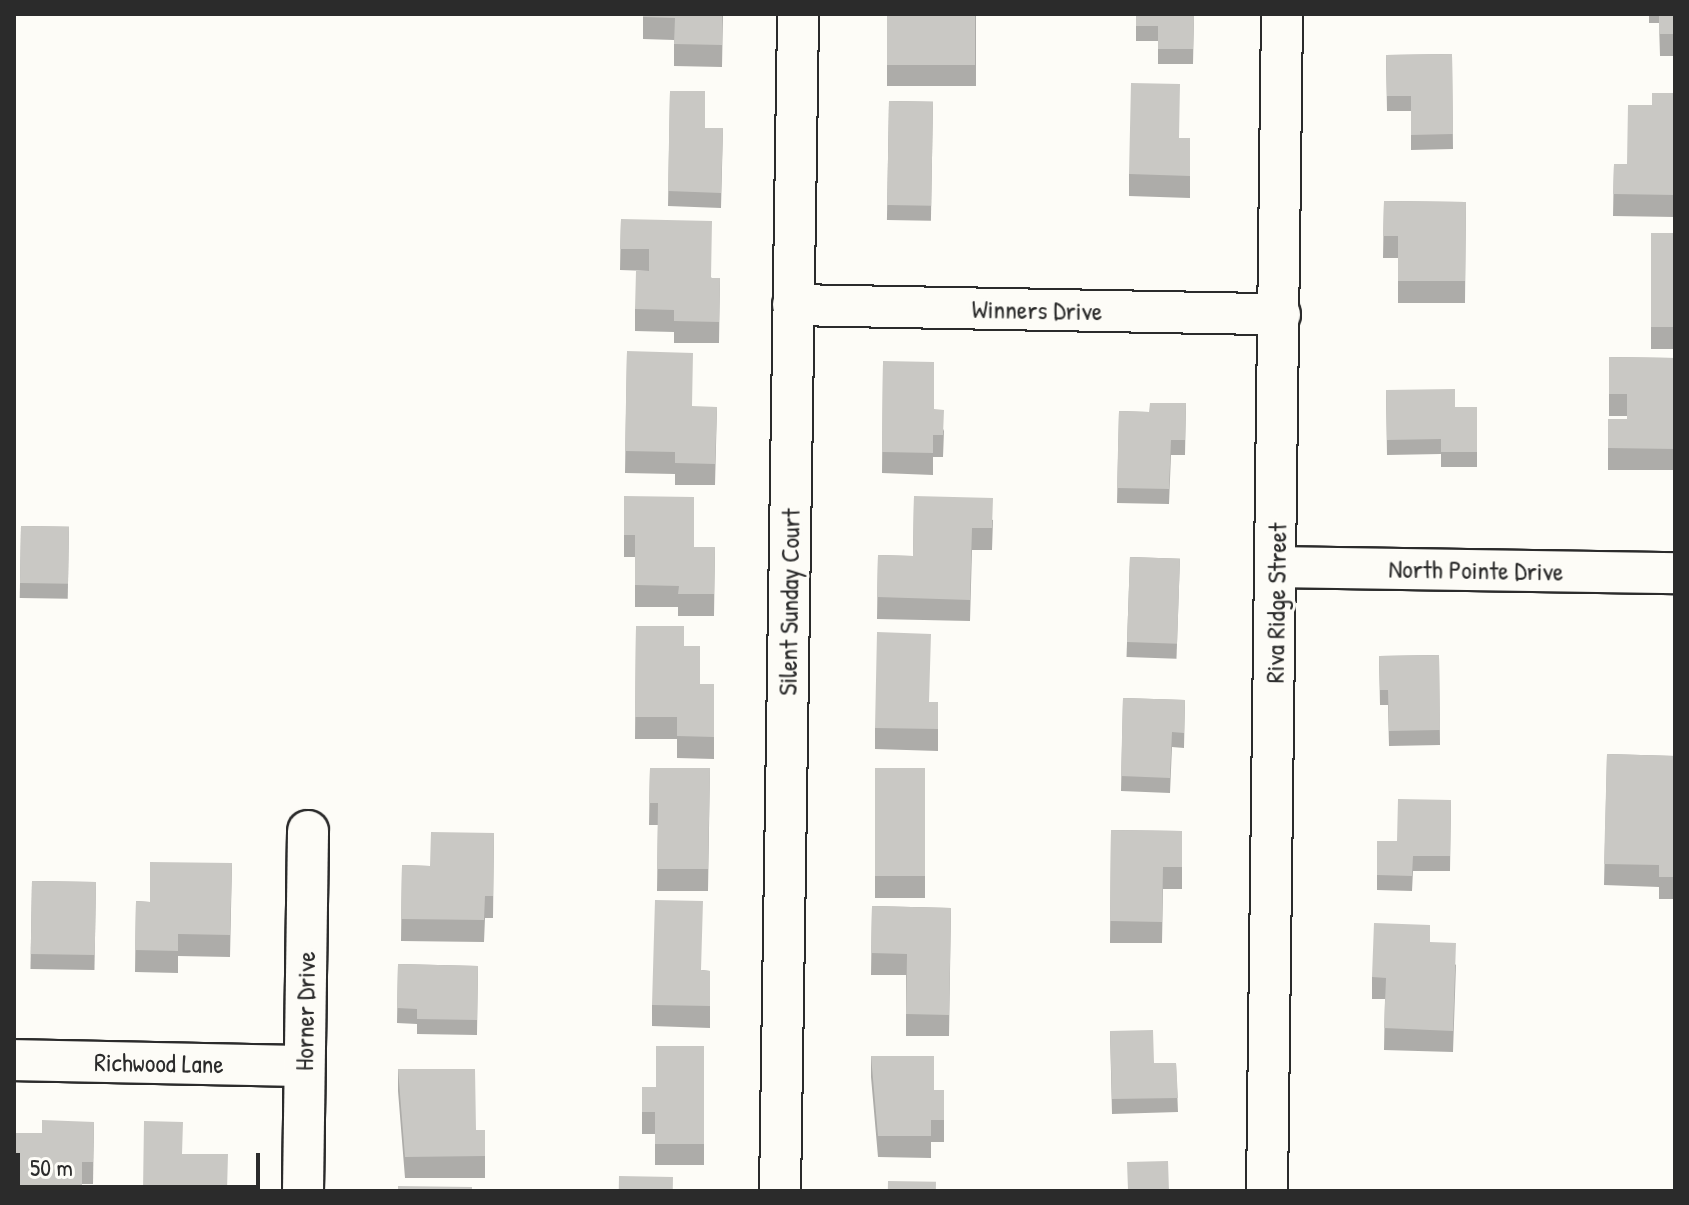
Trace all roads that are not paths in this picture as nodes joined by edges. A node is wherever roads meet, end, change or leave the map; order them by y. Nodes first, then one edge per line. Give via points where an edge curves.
1 (798, 14) edge
2 (1282, 14) edge
3 (793, 305) junction
4 (1280, 314) junction
5 (1276, 567) junction
6 (1675, 573) edge
7 (308, 831) dead end
8 (14, 1060) edge
9 (304, 1066) junction
10 (303, 1191) edge
11 (780, 1191) edge
12 (1267, 1191) edge

1 - 3 street, Silent Sunday Court
2 - 4 street, Riva Ridge Street
3 - 4 street, Winners Drive
3 - 11 street, Silent Sunday Court
4 - 5 street, Riva Ridge Street
5 - 6 street, North Pointe Drive
5 - 12 street, Riva Ridge Street
7 - 9 street, Horner Drive
8 - 9 street, Richwood Lane
9 - 10 street, Horner Drive

